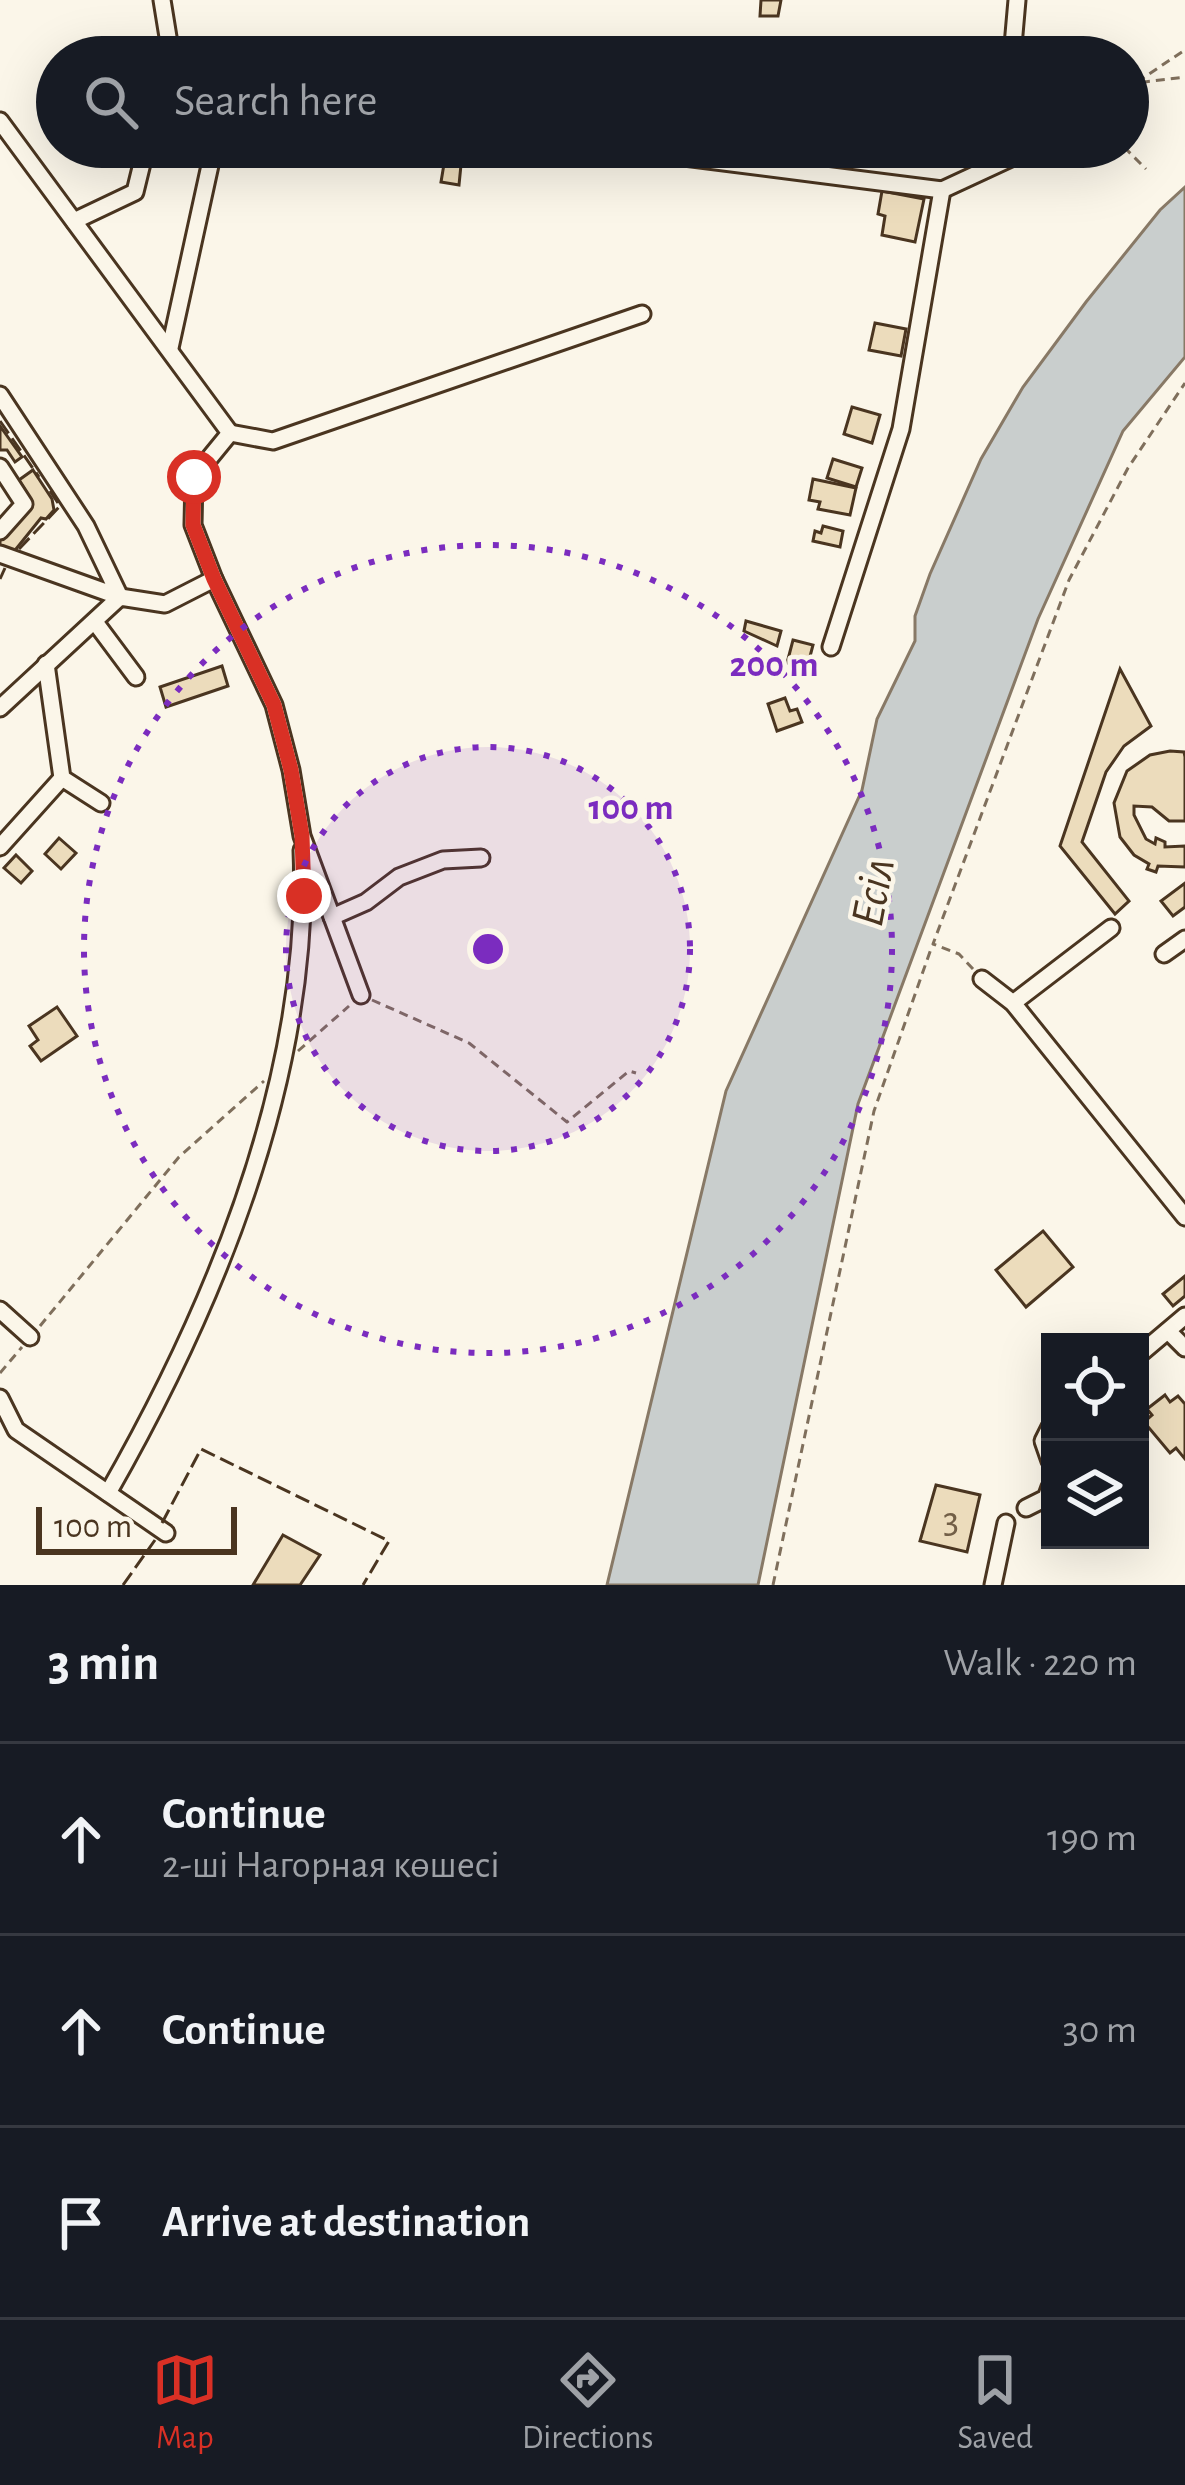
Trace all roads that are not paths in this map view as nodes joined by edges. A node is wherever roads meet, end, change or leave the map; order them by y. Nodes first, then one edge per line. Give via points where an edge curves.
1 (163, 0) edge
2 (1017, 0) edge
3 (165, 36) edge
4 (1014, 36) edge
5 (0, 121) edge
6 (141, 168) edge
7 (209, 168) edge
8 (770, 168) edge
9 (989, 168) edge
10 (942, 190) junction
11 (74, 221) junction
12 (642, 314) dead end
13 (170, 348) junction
14 (0, 395) edge
15 (230, 433) junction
16 (0, 467) edge
17 (0, 531) edge
18 (0, 554) edge
19 (214, 579) junction
20 (120, 597) junction
21 (95, 622) junction
22 (831, 647) dead end
23 (46, 664) junction
24 (136, 677) dead end
25 (0, 708) edge
26 (62, 778) junction
27 (101, 803) dead end
28 (302, 836) junction
29 (0, 847) edge
30 (481, 858) dead end
31 (332, 917) junction
32 (1111, 928) dead end
33 (1185, 939) edge
34 (1164, 954) dead end
35 (982, 979) road end
36 (361, 995) road end
37 (1013, 1003) junction
38 (1185, 1217) edge
39 (0, 1310) edge
40 (1185, 1316) edge
41 (1168, 1330) junction
42 (30, 1337) road end
43 (1149, 1346) edge
44 (1185, 1348) edge
45 (0, 1398) edge
46 (108, 1493) junction
47 (1041, 1502) edge
48 (1026, 1508) dead end
49 (1006, 1523) dead end
50 (166, 1533) dead end
51 (992, 1585) edge

1 - 3 street
2 - 4 street
5 - 11 street
6 - 11 street via 136,192
7 - 13 street
8 - 10 street
9 - 10 street
10 - 22 street via 902,429
11 - 13 street
12 - 15 street via 273,441
13 - 15 street
14 - 20 street via 86,526
15 - 19 street via 194,477 193,525
16 - 17 street via 24,504
18 - 20 street
19 - 20 street via 165,604
19 - 28 street via 274,705
20 - 21 street
21 - 23 street
21 - 24 street
23 - 25 street
23 - 26 street
26 - 27 street
26 - 29 street
28 - 31 street
28 - 46 street via 300,960 276,1102 158,1406
30 - 31 street via 443,860 399,877
31 - 36 street
32 - 37 street
33 - 34 street
35 - 37 street
37 - 38 street
39 - 42 street
40 - 41 street
41 - 43 street
41 - 44 street
45 - 46 street via 16,1430
46 - 50 street
47 - 48 street
49 - 51 street

